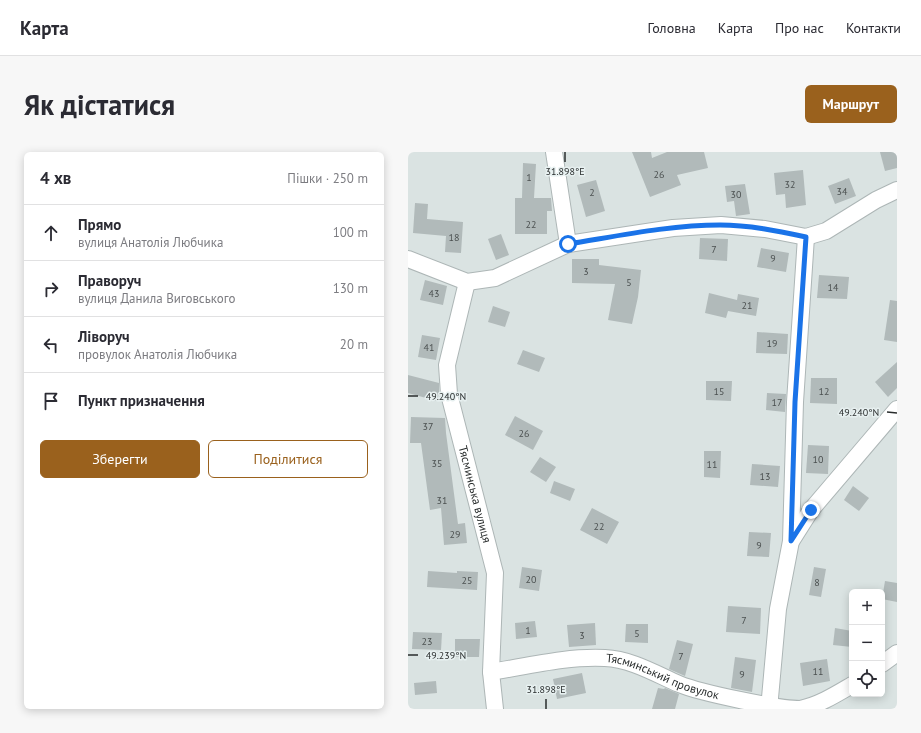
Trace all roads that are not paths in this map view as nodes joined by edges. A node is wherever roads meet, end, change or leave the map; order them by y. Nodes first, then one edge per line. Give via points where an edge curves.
1 (554, 152) edge
2 (897, 190) edge
3 (806, 237) junction
4 (568, 244) junction
5 (408, 259) edge
6 (467, 282) junction
7 (897, 409) edge
8 (791, 541) junction
9 (897, 653) edge
10 (885, 662) edge
11 (491, 672) junction
12 (849, 688) edge
13 (769, 708) edge
14 (495, 709) edge

1 - 4 street
2 - 3 street via 876,200 826,232
3 - 4 street via 765,229 721,225 673,228
3 - 8 street via 795,402
4 - 6 street via 494,278
5 - 6 street
6 - 11 street, Тясминська вулиця via 447,365 449,394 495,573
7 - 8 street via 811,510
8 - 13 street via 778,609
9 - 10 street
11 - 13 street, Тясминський провулок via 566,660 606,658 632,663 689,688
11 - 14 street, Тясминська вулиця
12 - 13 street, Тясминський провулок via 823,702 799,709

